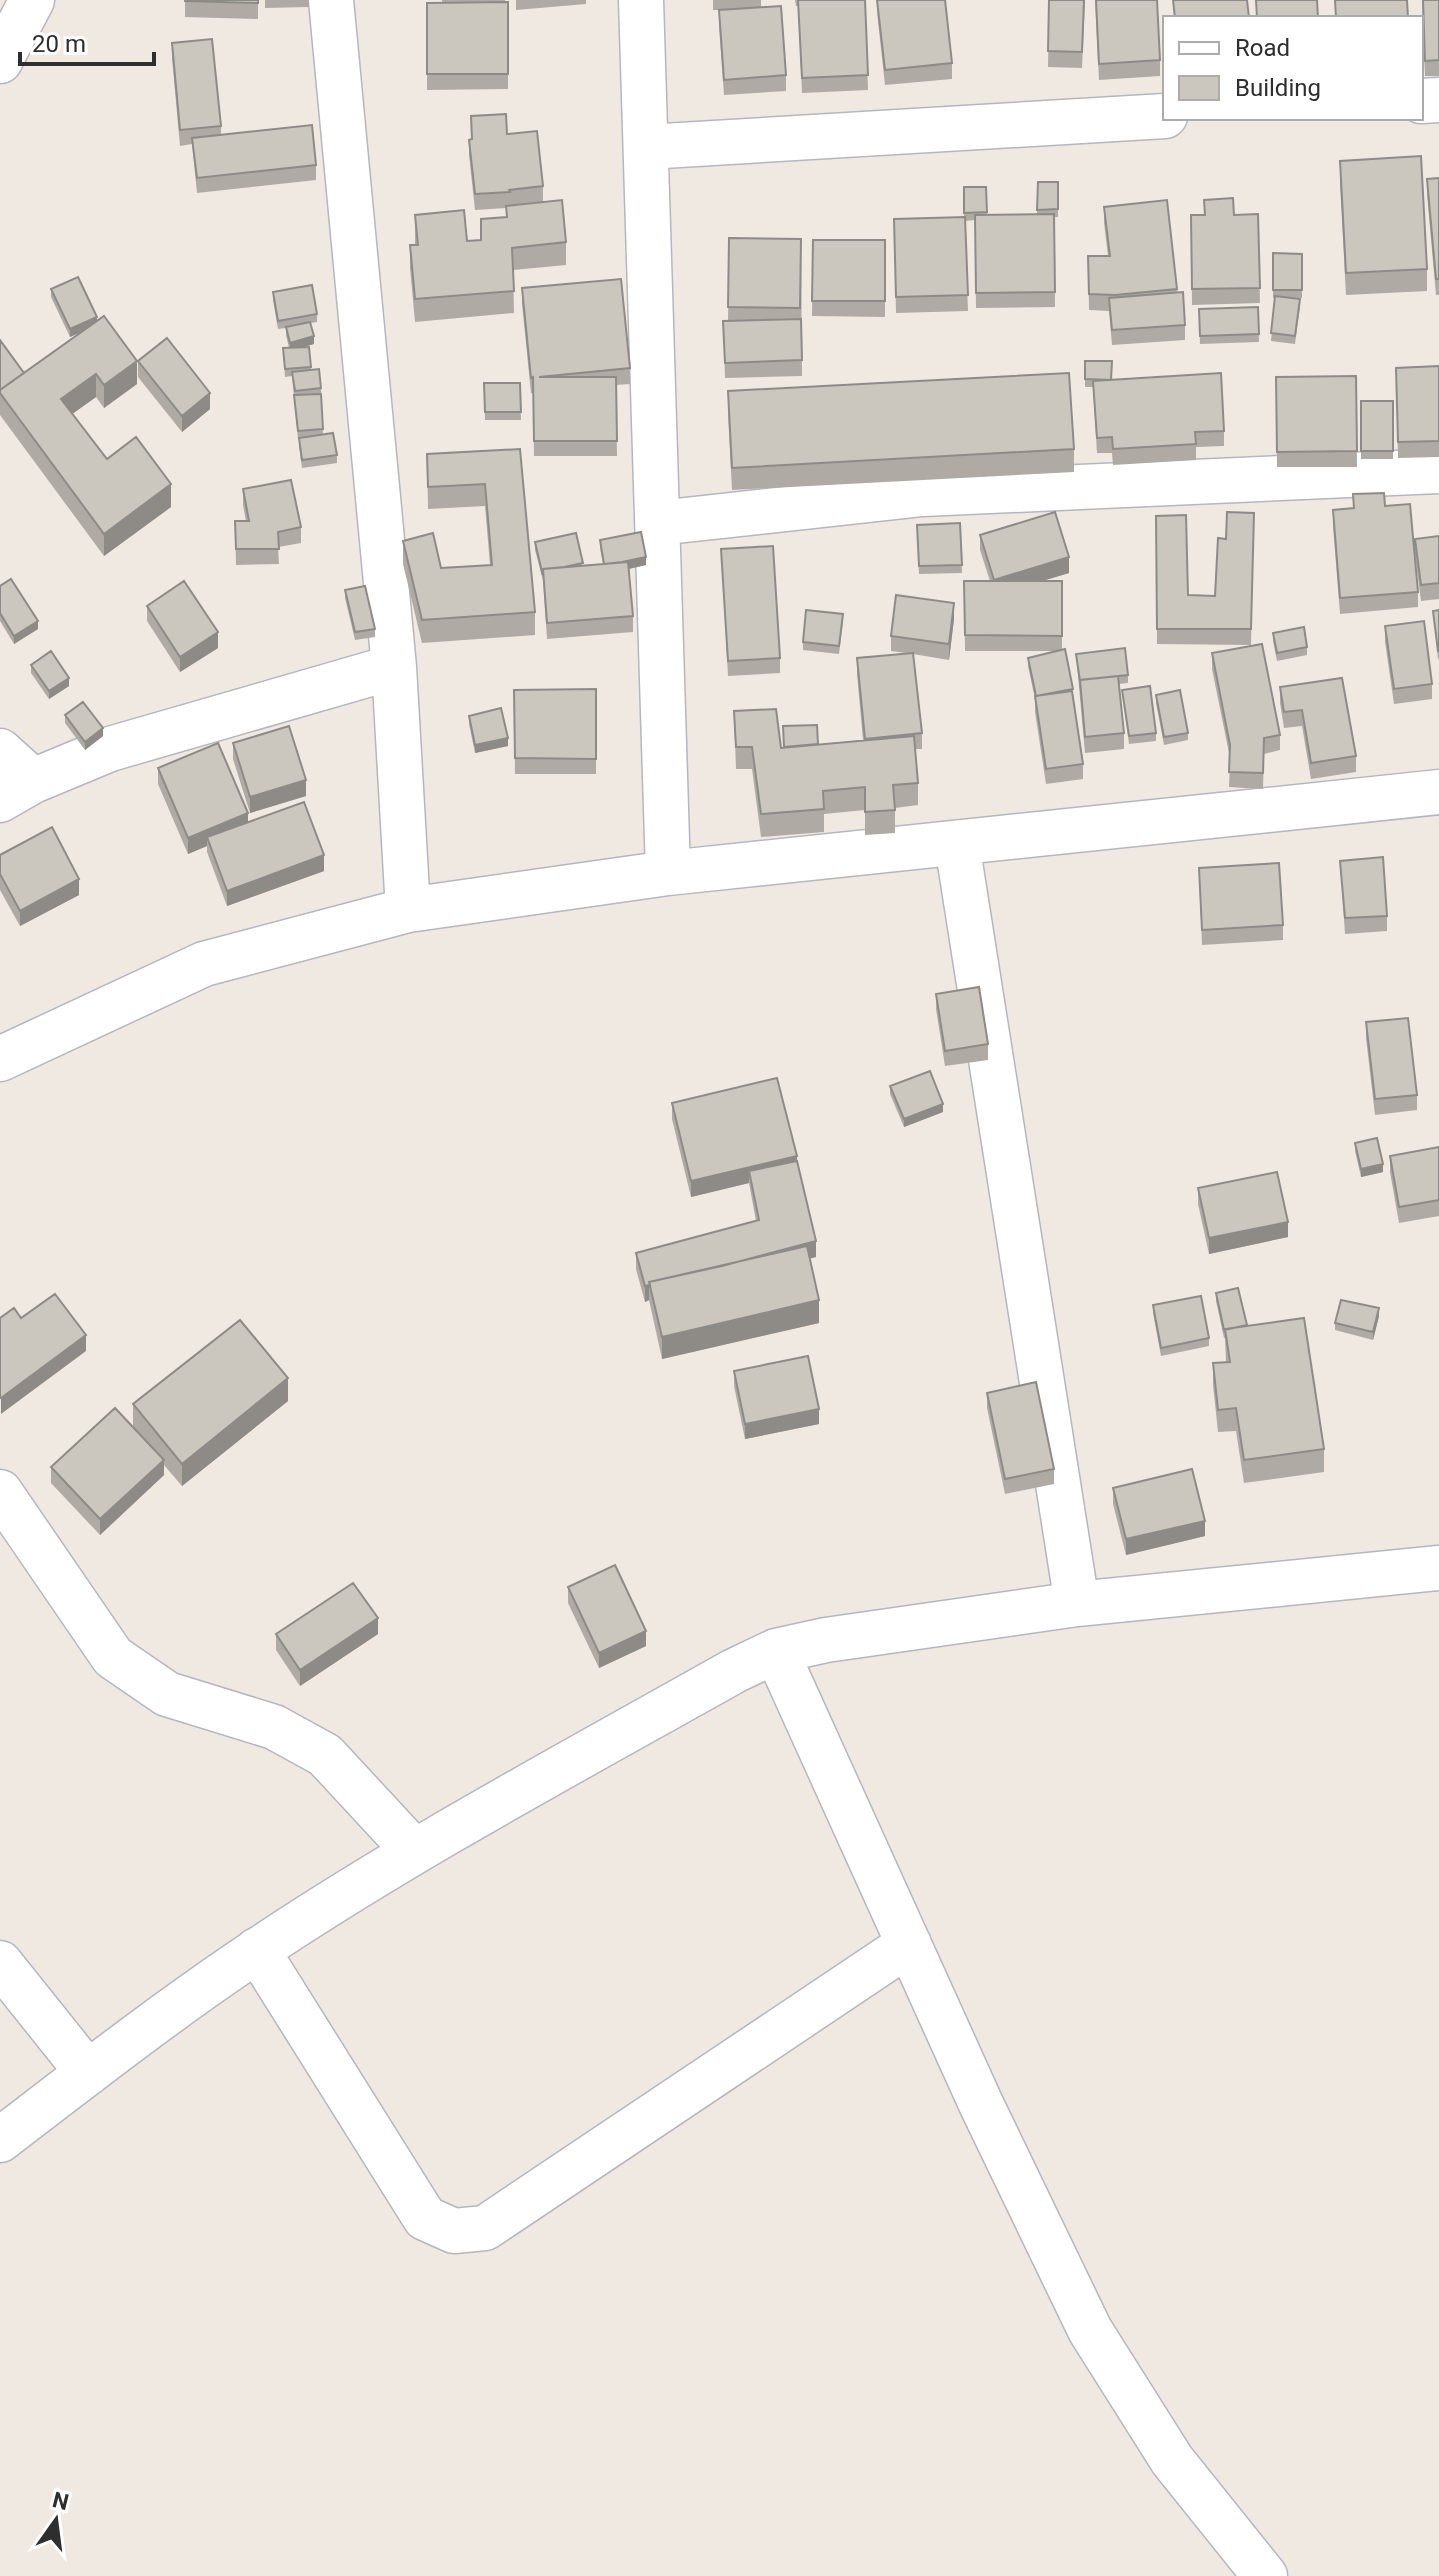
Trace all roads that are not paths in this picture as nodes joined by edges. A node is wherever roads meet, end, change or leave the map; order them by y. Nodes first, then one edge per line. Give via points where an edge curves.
1 (32, 0) edge
2 (331, 0) edge
3 (641, 0) edge
4 (0, 61) edge
5 (1163, 116) edge
6 (646, 147) junction
7 (1439, 471) edge
8 (658, 523) junction
9 (394, 667) junction
10 (0, 751) edge
11 (16, 791) edge
12 (1439, 792) edge
13 (957, 844) junction
14 (668, 873) junction
15 (408, 910) junction
16 (0, 1059) edge
17 (0, 1492) edge
18 (1439, 1568) edge
19 (1077, 1604) junction
20 (776, 1651) junction
21 (414, 1851) junction
22 (909, 1944) junction
23 (257, 1950) junction
24 (0, 1963) edge
25 (88, 2073) junction
26 (0, 2140) edge
27 (1265, 2576) edge

1 - 4 street
2 - 9 street
3 - 6 street
5 - 6 street
6 - 8 street
7 - 8 street via 923,494
8 - 14 street
9 - 11 street via 110,749
9 - 15 street
10 - 11 street
12 - 13 street
13 - 14 street
13 - 19 street
14 - 15 street
15 - 16 street via 204,964
17 - 21 street via 113,1657 167,1694 274,1727 325,1755
18 - 19 street
19 - 20 street
20 - 21 street
20 - 22 street
21 - 23 street
22 - 23 street via 485,2228 454,2231 425,2218
22 - 27 street via 1090,2330 1172,2460
23 - 25 street
24 - 25 street
25 - 26 street

